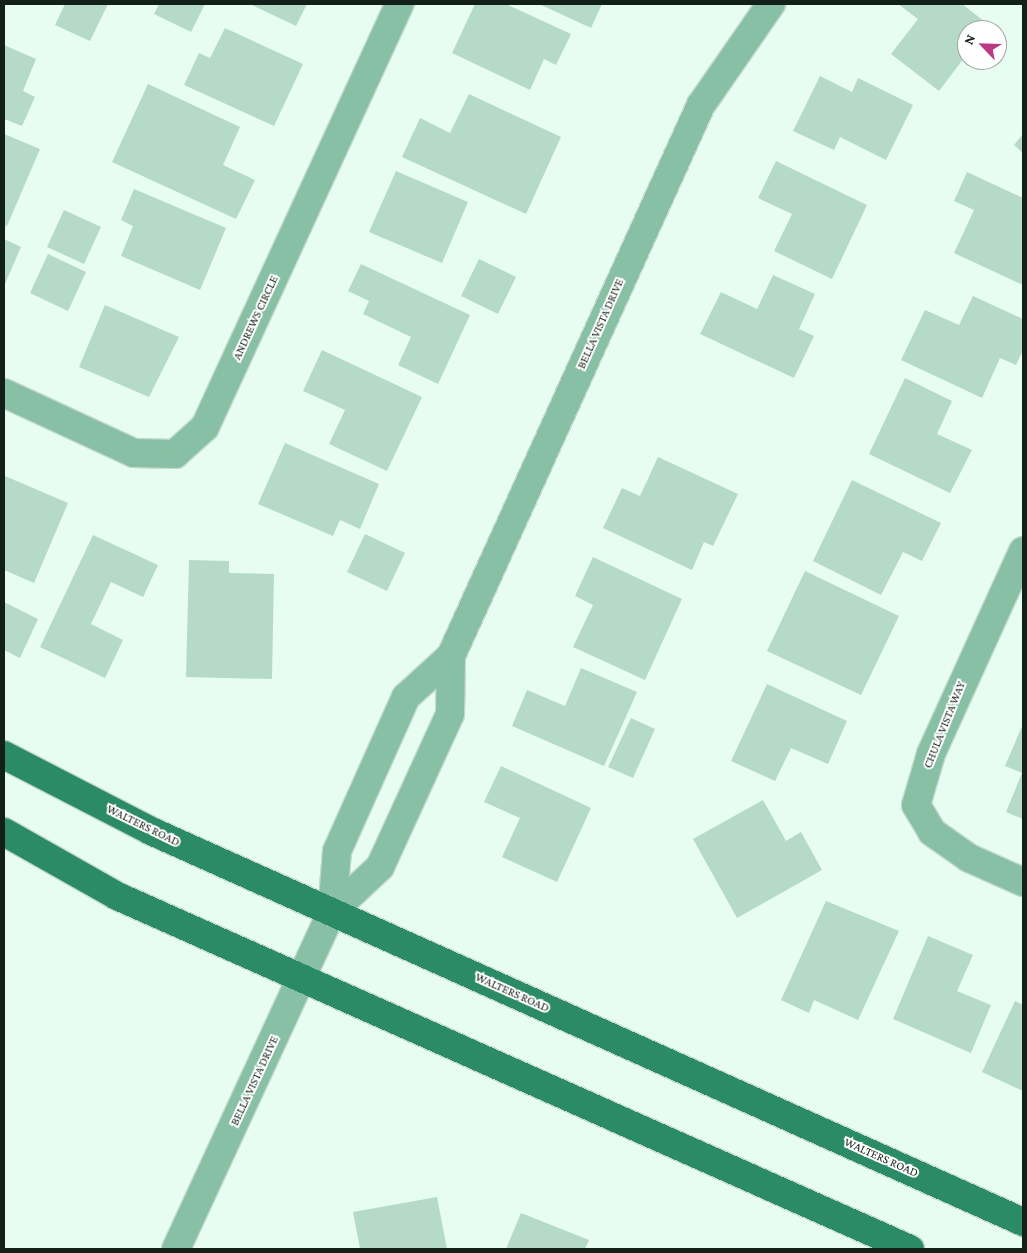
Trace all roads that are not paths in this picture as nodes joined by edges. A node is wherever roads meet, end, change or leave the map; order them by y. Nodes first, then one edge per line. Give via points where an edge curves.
1 (400, 4) edge
2 (771, 4) edge
3 (4, 393) edge
4 (1023, 551) edge
5 (451, 656) junction
6 (4, 755) edge
7 (4, 832) edge
8 (1023, 882) edge
9 (332, 912) junction
10 (302, 978) junction
11 (1023, 1222) edge
12 (176, 1249) edge
13 (910, 1249) edge

1 - 3 street, ANDREWS CIRCLE via 206,427 175,454 134,453
2 - 5 street, BELLA VISTA DRIVE via 701,105
4 - 8 street, CHULA VISTA WAY via 931,754 916,804 932,832 969,858
5 - 9 street, BELLA VISTA DRIVE via 406,697 338,851
5 - 9 street, BELLA VISTA DRIVE via 450,714 384,858
6 - 9 main road, WALTERS ROAD via 151,831
7 - 10 main road via 117,896
9 - 10 street, BELLA VISTA DRIVE
9 - 11 main road, WALTERS ROAD
10 - 12 street, BELLA VISTA DRIVE
10 - 13 main road

